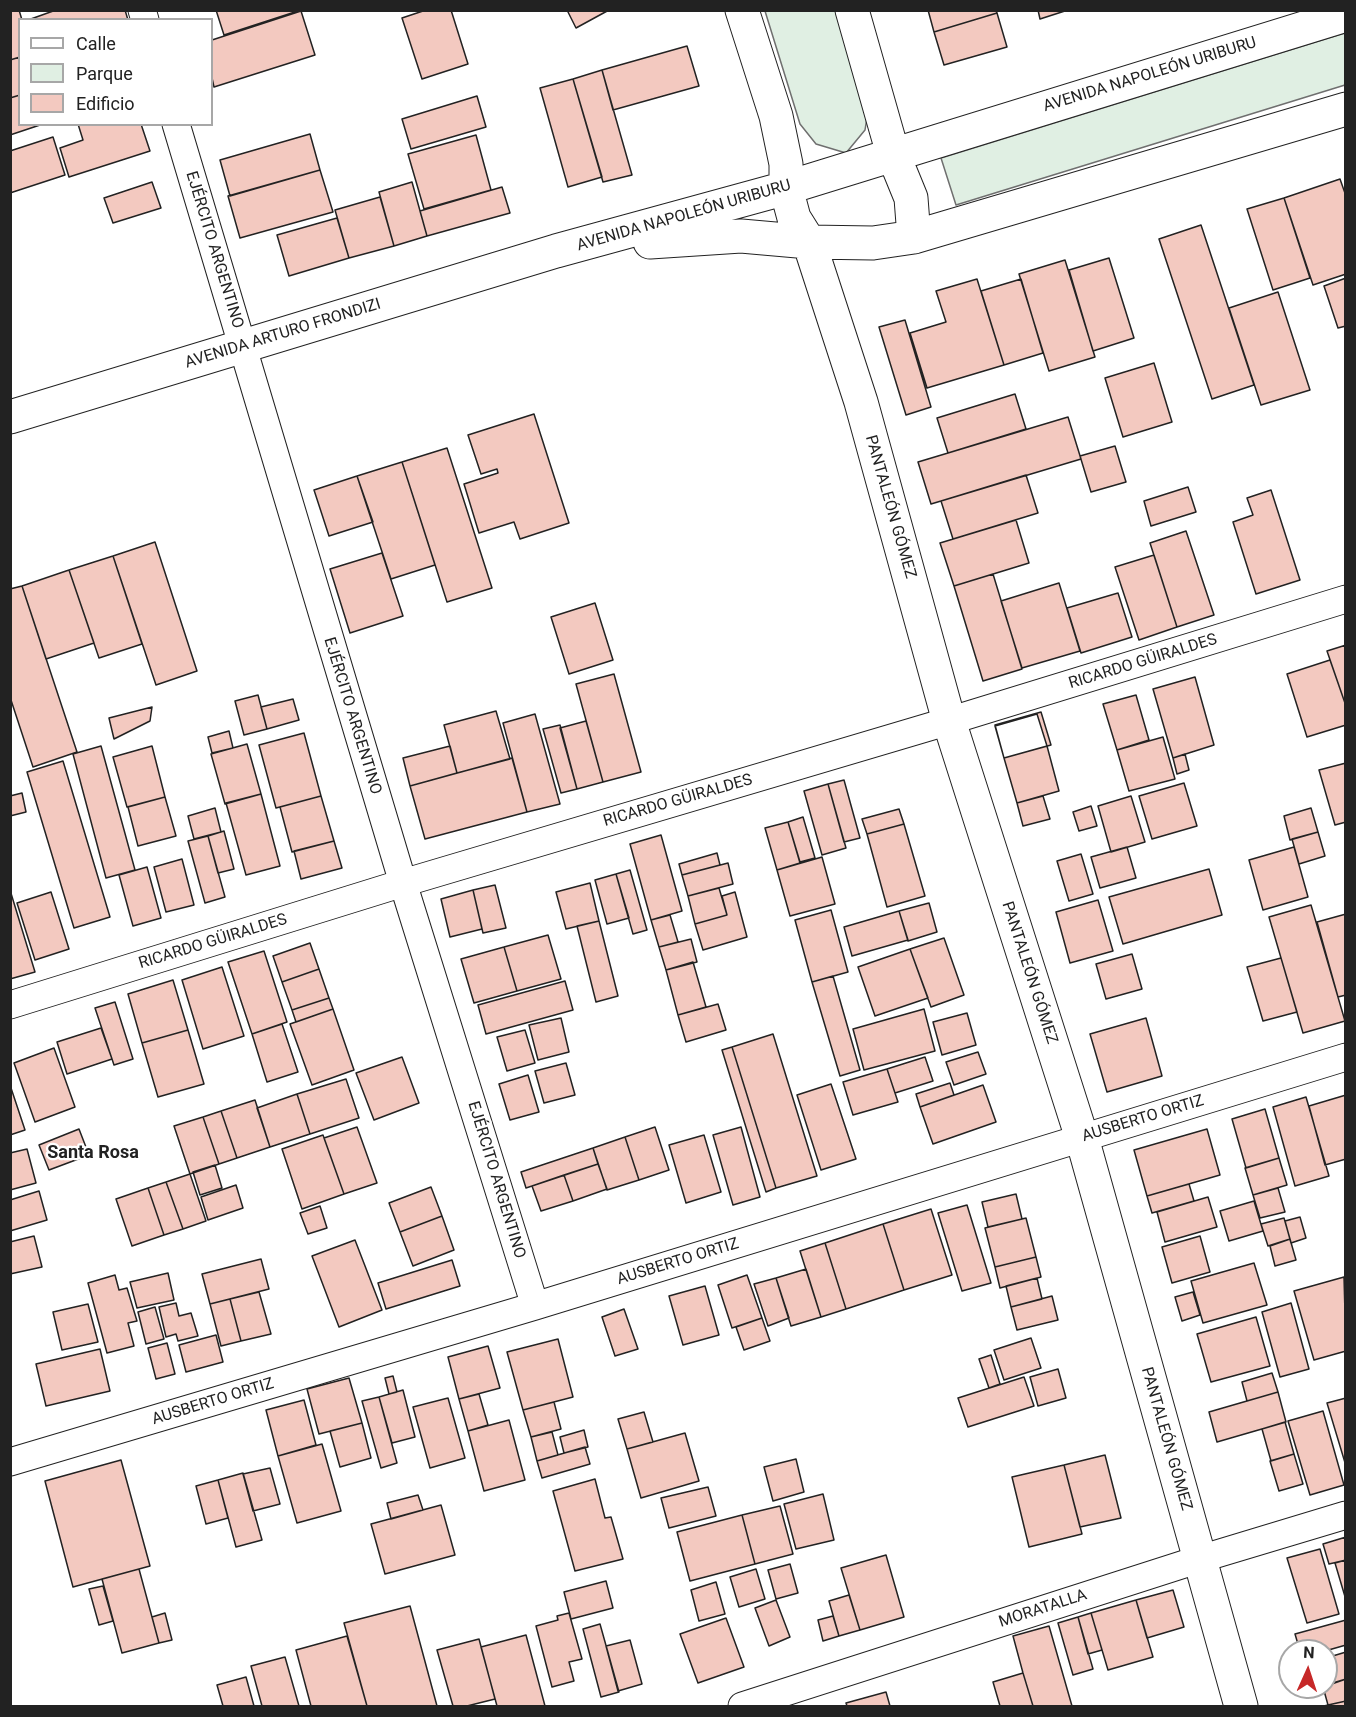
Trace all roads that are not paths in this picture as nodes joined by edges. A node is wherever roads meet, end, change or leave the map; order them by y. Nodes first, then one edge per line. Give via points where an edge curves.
1 (742, 10) edge
2 (852, 10) edge
3 (1346, 15) edge
4 (1346, 109) edge
5 (177, 126) edge
6 (893, 154) junction
7 (786, 188) junction
8 (914, 237) junction
9 (809, 242) junction
10 (556, 251) junction
11 (243, 346) junction
12 (10, 417) edge
13 (1346, 599) edge
14 (950, 721) junction
15 (403, 883) junction
16 (10, 1005) edge
17 (1346, 1057) edge
18 (1082, 1138) junction
19 (535, 1306) junction
20 (10, 1462) edge
21 (1346, 1515) edge
22 (1200, 1559) junction
23 (742, 1707) edge
24 (1241, 1707) edge

1 - 7 main road, PANTALEÓN GÓMEZ via 776,116 786,164
2 - 6 main road
3 - 6 main road, AVENIDA NAPOLEÓN URIBURU
4 - 8 main road, AVENIDA NAPOLEÓN URIBURU
5 - 11 street, EJÉRCITO ARGENTINO
6 - 7 main road, AVENIDA NAPOLEÓN URIBURU
6 - 8 main road via 910,198
7 - 9 main road, PANTALEÓN GÓMEZ via 794,218
7 - 10 main road, AVENIDA NAPOLEÓN URIBURU
8 - 9 main road, AVENIDA NAPOLEÓN URIBURU via 873,243
9 - 10 main road, AVENIDA NAPOLEÓN URIBURU via 741,236 694,237
9 - 14 main road, PANTALEÓN GÓMEZ via 861,402
10 - 11 main road, AVENIDA ARTURO FRONDIZI
11 - 12 main road, AVENIDA ARTURO FRONDIZI
11 - 15 street, EJÉRCITO ARGENTINO
13 - 14 street, RICARDO GÜIRALDES
14 - 15 street, RICARDO GÜIRALDES
14 - 18 main road, PANTALEÓN GÓMEZ
15 - 16 street, RICARDO GÜIRALDES
15 - 19 street, EJÉRCITO ARGENTINO
17 - 18 street, AUSBERTO ORTIZ
18 - 19 street, AUSBERTO ORTIZ
18 - 22 main road, PANTALEÓN GÓMEZ
19 - 20 street, AUSBERTO ORTIZ
21 - 22 street, MORATALLA
22 - 23 street, MORATALLA
22 - 24 main road, PANTALEÓN GÓMEZ

